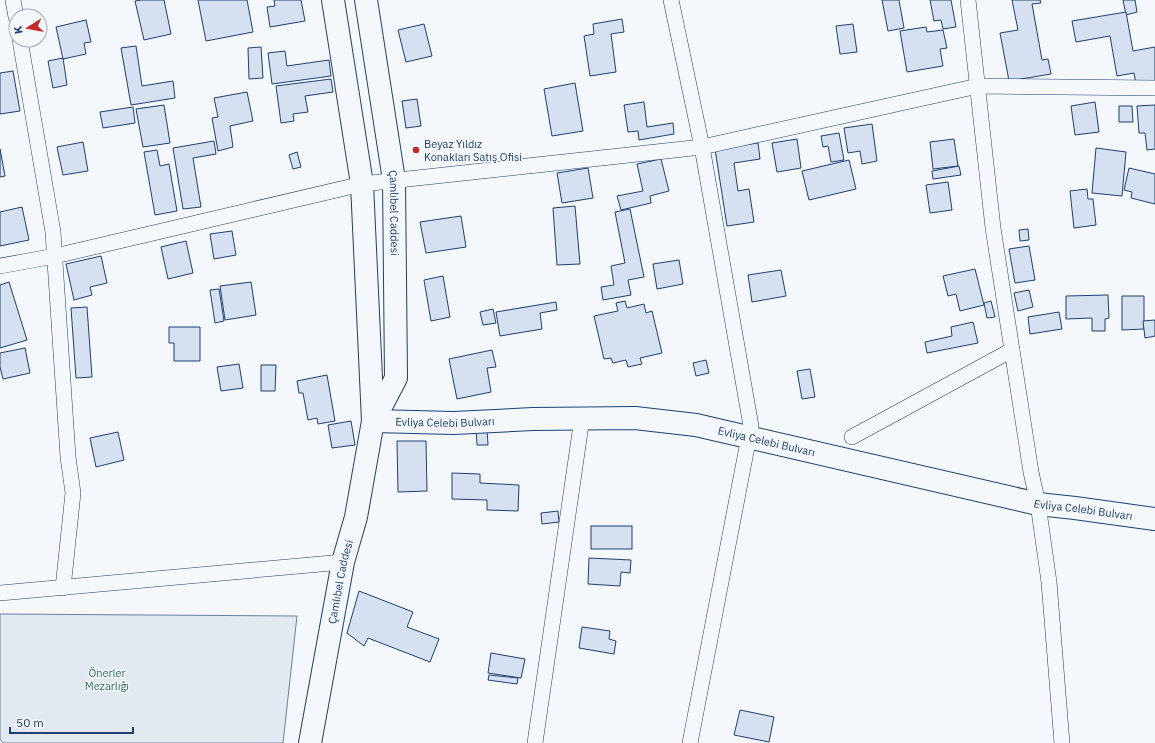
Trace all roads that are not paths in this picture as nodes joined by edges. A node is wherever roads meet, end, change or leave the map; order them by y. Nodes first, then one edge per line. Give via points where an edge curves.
1 (333, 0) edge
2 (366, 0) edge
3 (671, 0) edge
4 (968, 0) edge
5 (21, 48) edge
6 (978, 86) junction
7 (1155, 88) edge
8 (702, 148) junction
9 (394, 180) junction
10 (362, 184) junction
11 (55, 256) junction
12 (0, 266) edge
13 (1012, 350) junction
14 (582, 418) junction
15 (373, 421) junction
16 (749, 437) junction
17 (852, 437) dead end
18 (1038, 504) junction
19 (1155, 519) edge
20 (343, 562) junction
21 (64, 588) junction
22 (0, 593) edge
23 (310, 743) edge
24 (535, 743) edge
25 (690, 743) edge
26 (1062, 743) edge

1 - 10 main road, Çamlıbel Caddesi
2 - 9 main road, Çamlıbel Caddesi
3 - 8 street
4 - 6 street
5 - 11 street
6 - 7 street
6 - 8 street
6 - 13 street via 993,228
8 - 9 street
8 - 16 street via 751,426
9 - 10 street
9 - 15 main road, Çamlıbel Caddesi via 396,378
10 - 11 street
10 - 15 main road, Çamlıbel Caddesi
11 - 12 street
11 - 21 street via 68,457 73,493
13 - 17 street
13 - 18 street
14 - 15 main road, Evliya Celebi Bulvarı via 454,423
14 - 16 main road, Evliya Celebi Bulvarı via 635,418 696,425
14 - 24 street
15 - 20 main road, Çamlıbel Caddesi via 356,517
16 - 18 main road, Evliya Celebi Bulvarı
16 - 25 street
18 - 19 main road, Evliya Celebi Bulvarı
18 - 26 street via 1049,582
20 - 21 street
20 - 23 main road, Çamlıbel Caddesi
21 - 22 street

